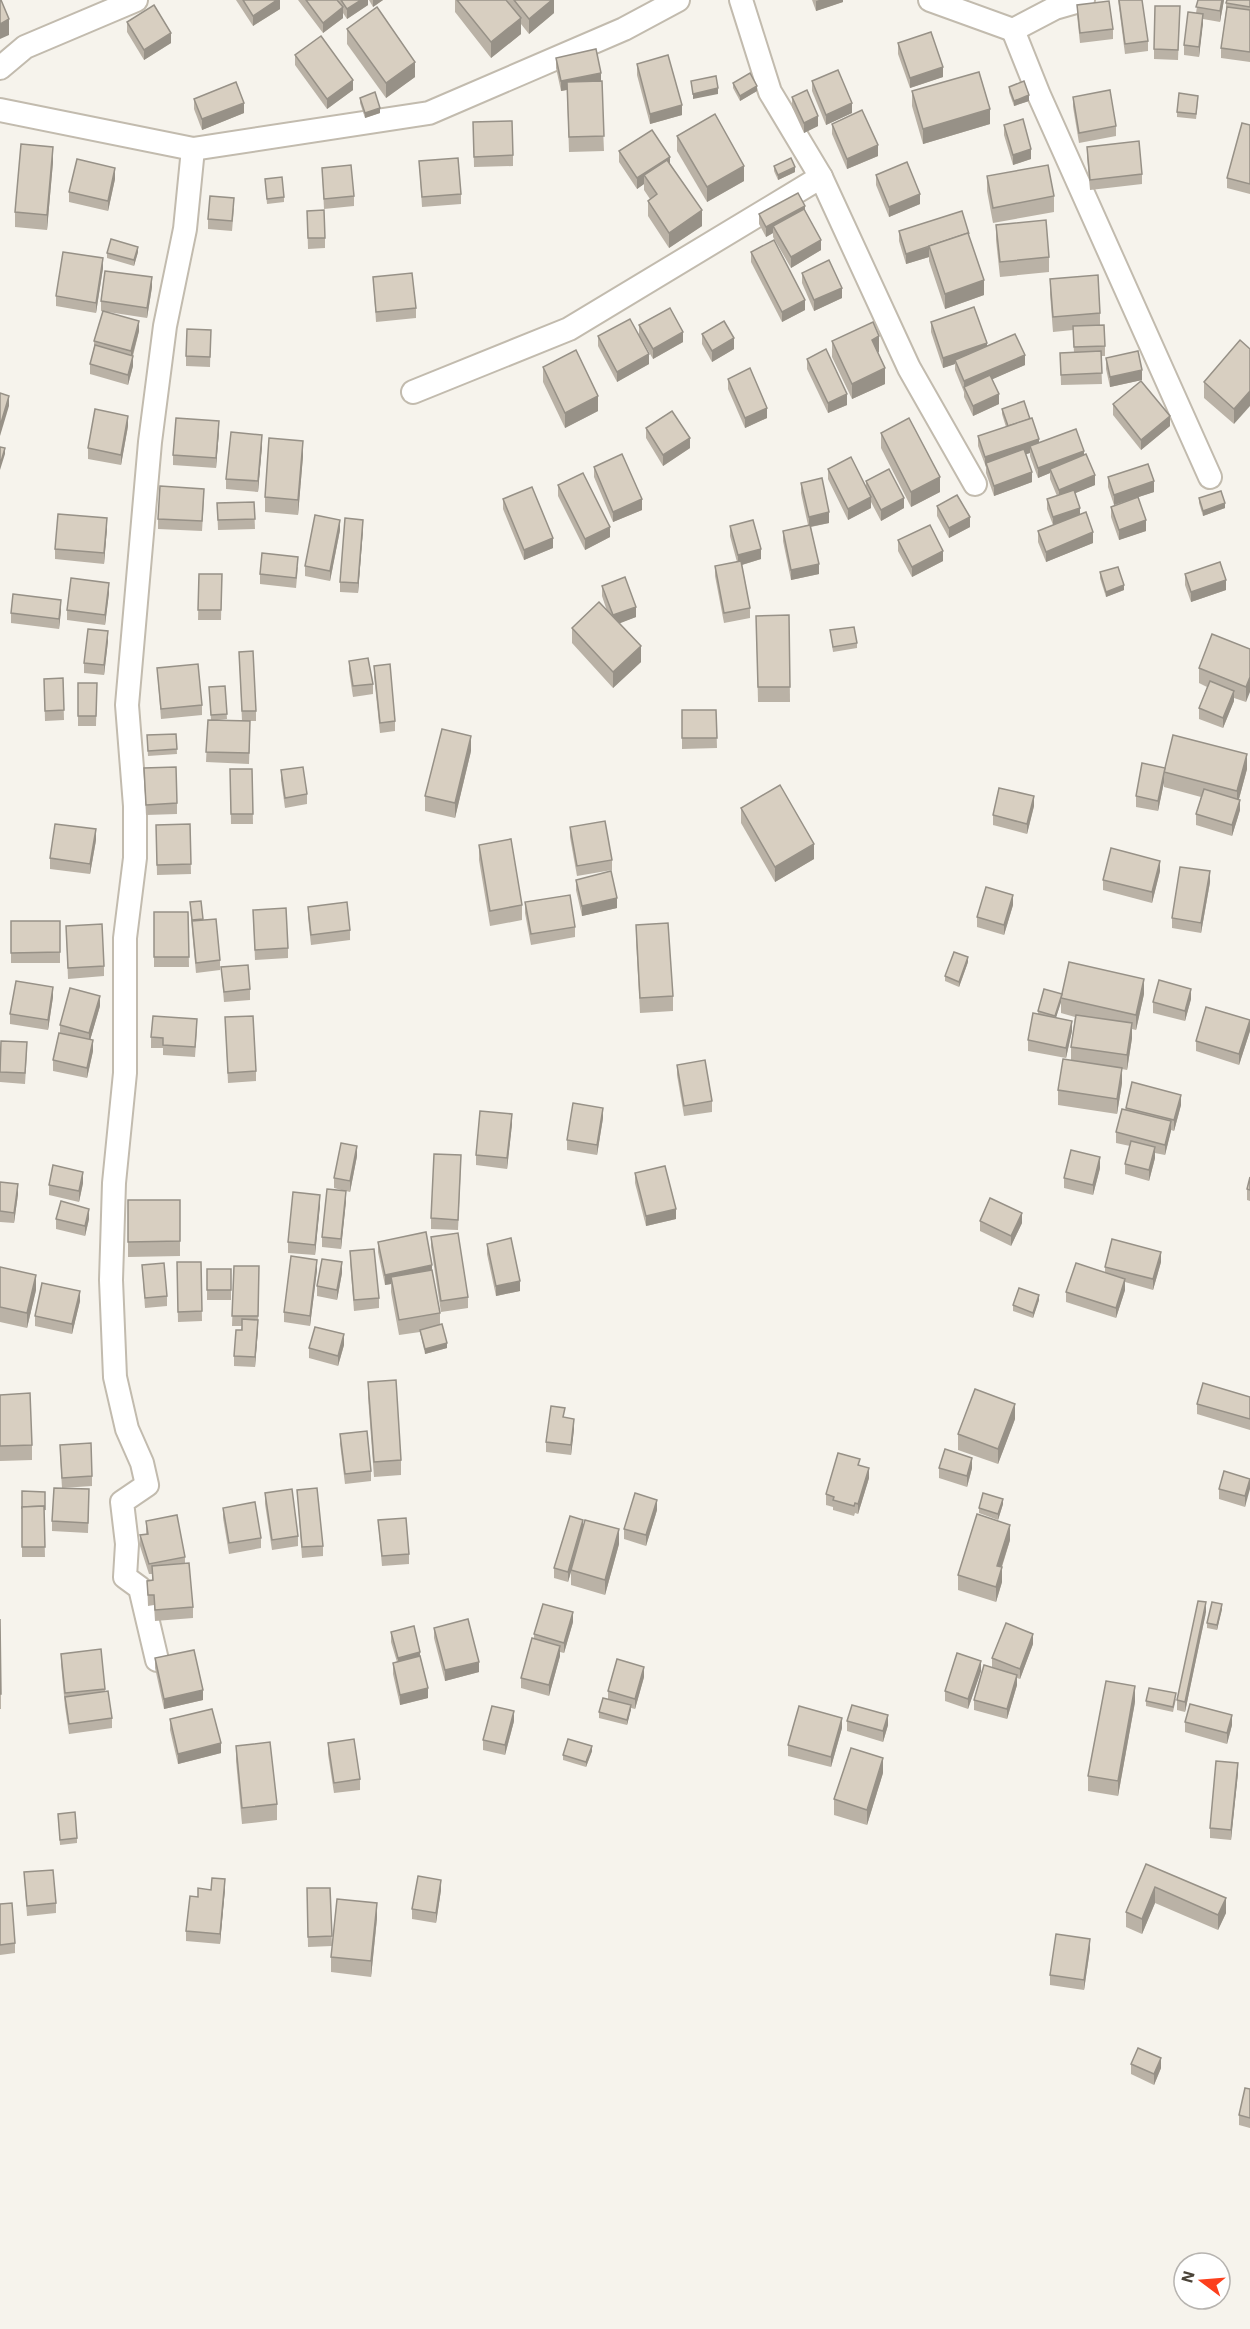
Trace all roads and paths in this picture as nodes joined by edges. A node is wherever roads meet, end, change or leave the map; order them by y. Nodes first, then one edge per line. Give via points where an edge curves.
1 (136, 0) edge
2 (678, 0) edge
3 (741, 0) edge
4 (930, 0) edge
5 (1083, 0) edge
6 (1054, 4) edge
7 (1013, 30) junction
8 (0, 68) edge
9 (0, 110) edge
10 (193, 149) junction
11 (821, 177) junction
12 (413, 393) dead end
13 (1210, 477) dead end
14 (975, 484) dead end
15 (157, 1660) edge

1 - 8 street via 25,47
2 - 10 street via 624,29 429,113
3 - 11 street via 770,92
4 - 7 street
5 - 6 street
6 - 7 street
7 - 13 street
9 - 10 street
10 - 15 street via 185,229 160,358 134,603 127,705 135,858 125,938 125,1073 110,1239 115,1377 147,1485 122,1502 127,1544 125,1577 140,1588
11 - 12 street via 569,329
11 - 14 street via 909,368

